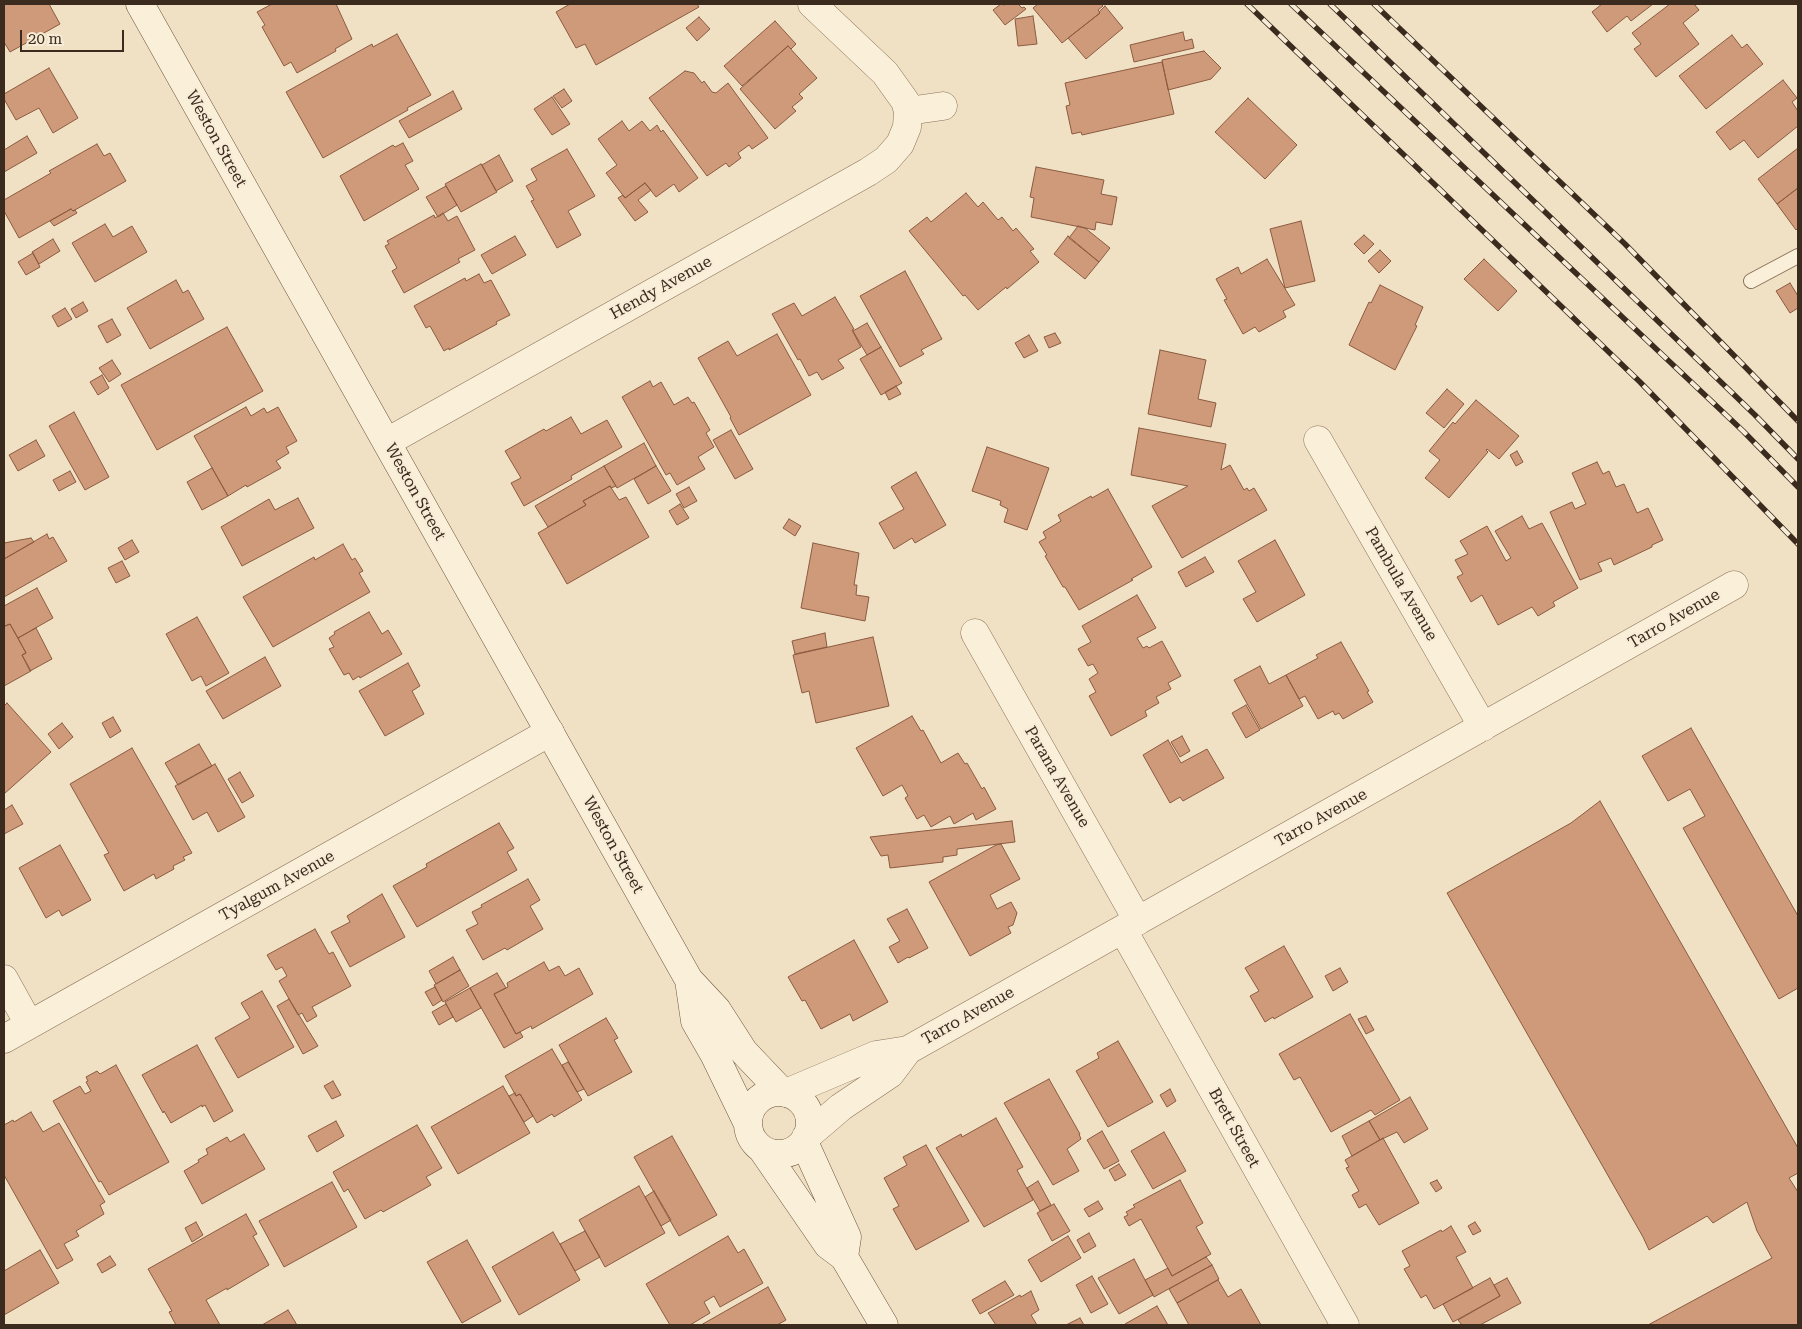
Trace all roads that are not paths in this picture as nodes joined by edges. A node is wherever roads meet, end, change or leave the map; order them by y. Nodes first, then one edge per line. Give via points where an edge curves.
1 (140, 4) edge
2 (812, 4) edge
3 (943, 106) dead end
4 (908, 111) junction
5 (1798, 256) edge
6 (1751, 281) dead end
7 (1318, 440) dead end
8 (387, 442) junction
9 (1734, 585) dead end
10 (975, 633) dead end
11 (1483, 727) junction
12 (550, 732) junction
13 (1131, 926) junction
14 (4, 979) edge
15 (689, 980) junction
16 (29, 1024) junction
17 (4, 1039) edge
18 (908, 1050) junction
19 (784, 1093) junction
20 (748, 1124) junction
21 (805, 1140) junction
22 (762, 1150) junction
23 (844, 1257) junction
24 (884, 1325) edge
25 (1345, 1325) edge

1 - 8 street, Weston Street
2 - 4 street via 885,73 905,101
3 - 4 street
4 - 8 street, Hendy Avenue via 907,127 900,144 886,160 868,172
5 - 6 lane
7 - 11 street, Pambula Avenue
8 - 12 street, Weston Street
9 - 11 street, Tarro Avenue
10 - 13 street, Parana Avenue
11 - 13 street, Tarro Avenue
12 - 15 street, Weston Street
12 - 16 street, Tyalgum Avenue
13 - 18 street, Tarro Avenue
13 - 25 street, Brett Street
14 - 16 street
15 - 19 street, Weston Street via 718,1010 744,1052
15 - 20 street, Weston Street via 695,1021
16 - 17 street, Tyalgum Avenue
18 - 19 street, Tarro Avenue via 876,1055
18 - 21 street, Tarro Avenue via 890,1074 841,1107
19 - 20 street via 758,1100 751,1109
19 - 21 street via 800,1101 807,1110 810,1127
20 - 22 street via 752,1138
21 - 22 street via 787,1153
21 - 23 street via 847,1237
22 - 23 street via 828,1246
23 - 24 street

